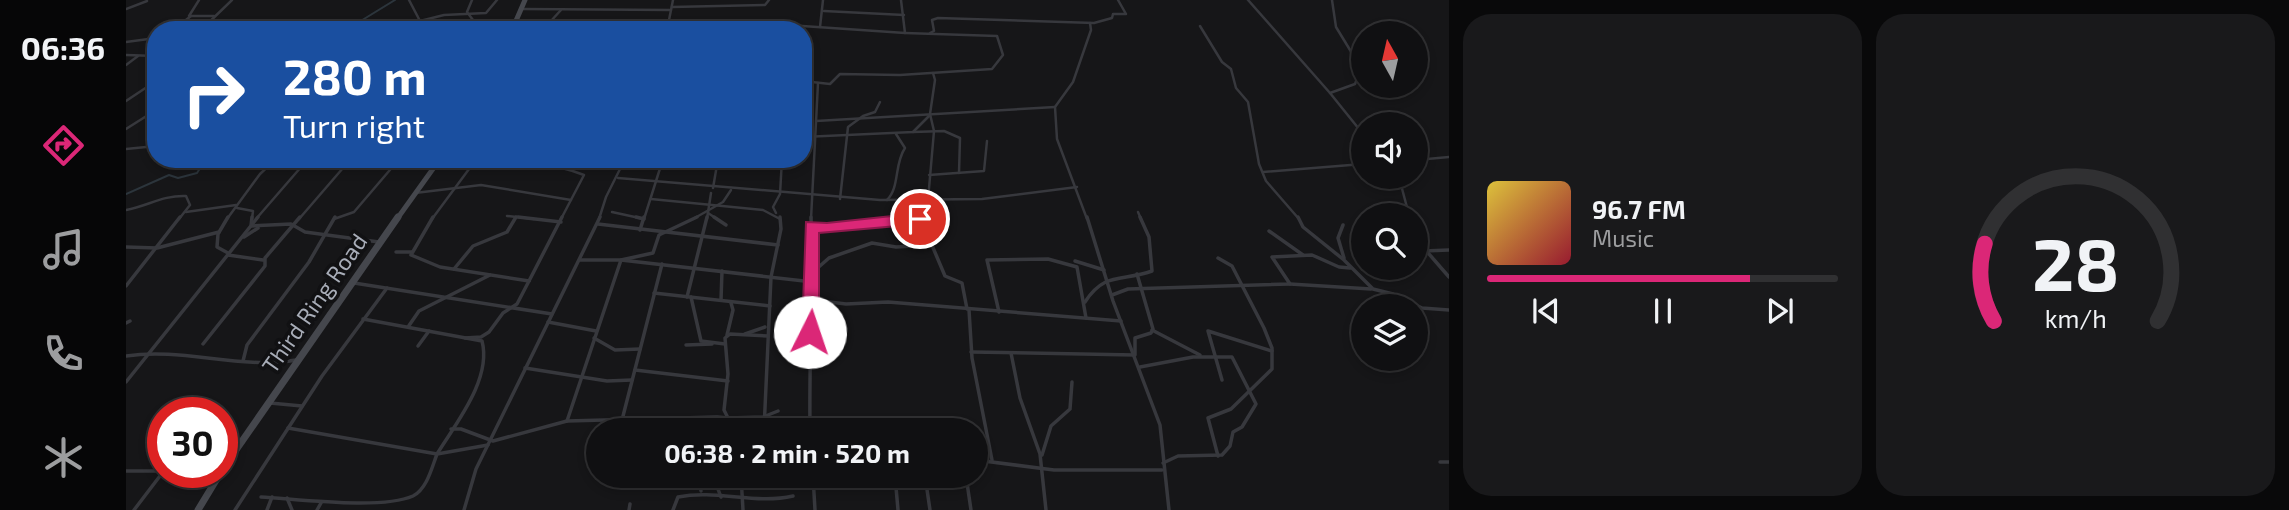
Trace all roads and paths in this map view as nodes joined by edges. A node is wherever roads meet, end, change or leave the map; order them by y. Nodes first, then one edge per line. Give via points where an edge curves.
1 (199, 0) edge
2 (232, 0) edge
3 (409, 0) edge
4 (472, 0) edge
5 (497, 0) edge
6 (525, 0) edge
7 (616, 0) edge
8 (673, 0) edge
9 (769, 0) edge
10 (823, 0) edge
11 (901, 0) edge
12 (1118, 0) edge
13 (1248, 0) edge
14 (1332, 0) edge
15 (147, 1) edge
16 (614, 7) junction
17 (126, 9) edge
18 (522, 9) junction
19 (561, 9) junction
20 (671, 9) junction
21 (824, 11) junction
22 (417, 14) junction
23 (471, 15) junction
24 (904, 15) junction
25 (191, 16) junction
26 (214, 16) junction
27 (435, 17) junction
28 (185, 21) edge
29 (209, 21) edge
30 (420, 21) joint
31 (474, 21) edge
32 (516, 21) edge
33 (551, 21) edge
34 (669, 21) edge
35 (1090, 23) junction
36 (812, 26) edge
37 (1200, 26) dead end
38 (820, 27) junction
39 (905, 33) junction
40 (929, 34) junction
41 (147, 39) edge
42 (126, 42) edge
43 (126, 55) edge
44 (138, 56) junction
45 (147, 56) edge
46 (126, 65) edge
47 (933, 73) junction
48 (812, 82) edge
49 (818, 83) junction
50 (147, 87) edge
51 (1330, 93) junction
52 (126, 101) edge
53 (880, 102) dead end
54 (1055, 107) junction
55 (930, 114) junction
56 (147, 116) edge
57 (1351, 119) edge
58 (851, 120) junction
59 (816, 121) junction
60 (126, 129) edge
61 (934, 131) junction
62 (913, 132) junction
63 (846, 134) junction
64 (896, 134) junction
65 (814, 137) junction
66 (987, 141) dead end
67 (147, 147) edge
68 (126, 150) edge
69 (1449, 158) edge
70 (1428, 159) edge
71 (1351, 165) edge
72 (266, 168) edge
73 (300, 168) edge
74 (343, 168) dead end
75 (392, 168) edge
76 (433, 168) edge
77 (469, 168) edge
78 (531, 168) edge
79 (622, 168) edge
80 (661, 168) edge
81 (716, 168) edge
82 (781, 168) edge
83 (1263, 172) junction
84 (959, 173) junction
85 (929, 175) junction
86 (618, 178) junction
87 (657, 181) junction
88 (457, 187) junction
89 (1077, 187) junction
90 (732, 190) junction
91 (712, 191) junction
92 (415, 193) junction
93 (780, 194) junction
94 (811, 197) junction
95 (840, 199) junction
96 (651, 200) junction
97 (887, 200) junction
98 (928, 200) junction
99 (572, 201) junction
100 (913, 201) junction
101 (709, 203) junction
102 (719, 205) junction
103 (237, 206) junction
104 (773, 207) junction
105 (126, 210) edge
106 (768, 211) junction
107 (184, 212) junction
108 (612, 212) dead end
109 (1138, 212) dead end
110 (708, 213) junction
111 (776, 213) junction
112 (507, 216) dead end
113 (516, 216) junction
114 (920, 219) junction
115 (645, 220) junction
116 (562, 222) junction
117 (598, 224) junction
118 (726, 225) dead end
119 (1343, 225) dead end
120 (251, 226) junction
121 (295, 226) junction
122 (811, 226) junction
123 (260, 227) junction
124 (640, 230) junction
125 (1269, 231) dead end
126 (662, 234) junction
127 (217, 235) junction
128 (328, 235) junction
129 (701, 238) junction
130 (239, 239) junction
131 (381, 242) junction
132 (778, 245) junction
133 (931, 245) junction
134 (126, 247) edge
135 (157, 248) junction
136 (1449, 250) edge
137 (1428, 251) edge
138 (396, 252) dead end
139 (412, 252) junction
140 (227, 254) junction
141 (1428, 255) edge
142 (1305, 256) junction
143 (1218, 258) dead end
144 (264, 260) junction
145 (580, 260) junction
146 (621, 260) junction
147 (1345, 260) junction
148 (1075, 261) dead end
149 (662, 264) junction
150 (694, 267) junction
151 (1351, 267) edge
152 (1351, 268) edge
153 (454, 269) junction
154 (1104, 270) junction
155 (722, 271) junction
156 (481, 273) junction
157 (813, 273) junction
158 (492, 274) junction
159 (1137, 274) junction
160 (771, 277) junction
161 (1449, 277) edge
162 (480, 279) junction
163 (1107, 279) junction
164 (1364, 280) edge
165 (528, 281) junction
166 (813, 282) junction
167 (352, 283) junction
168 (1290, 284) junction
169 (1243, 285) junction
170 (126, 286) edge
171 (380, 288) junction
172 (387, 288) junction
173 (1373, 289) junction
174 (1143, 290) junction
175 (654, 293) junction
176 (380, 294) junction
177 (1111, 295) junction
178 (689, 297) junction
179 (443, 298) junction
180 (813, 300) junction
181 (721, 301) junction
182 (731, 303) dead end
183 (1084, 303) junction
184 (517, 304) junction
185 (770, 306) junction
186 (510, 309) junction
187 (520, 310) junction
188 (968, 310) junction
189 (1449, 310) edge
190 (999, 312) junction
191 (552, 314) junction
192 (1086, 318) junction
193 (363, 319) junction
194 (1121, 321) junction
195 (548, 322) junction
196 (408, 327) junction
197 (765, 327) dead end
198 (1152, 330) junction
199 (429, 331) junction
200 (596, 331) junction
201 (727, 335) junction
202 (744, 335) junction
203 (768, 336) junction
204 (465, 338) junction
205 (594, 338) junction
206 (203, 344) dead end
207 (714, 344) junction
208 (725, 344) junction
209 (686, 345) dead end
210 (418, 346) dead end
211 (640, 349) junction
212 (1272, 351) junction
213 (971, 352) junction
214 (1011, 353) junction
215 (146, 355) junction
216 (1135, 355) junction
217 (126, 356) edge
218 (1201, 356) junction
219 (1214, 359) junction
220 (243, 361) junction
221 (287, 366) junction
222 (1140, 367) junction
223 (525, 368) junction
224 (1223, 368) dead end
225 (635, 370) junction
226 (581, 376) junction
227 (632, 380) junction
228 (728, 380) junction
229 (1222, 380) dead end
230 (126, 382) edge
231 (1072, 382) dead end
232 (1247, 391) junction
233 (267, 403) junction
234 (302, 406) junction
235 (778, 411) dead end
236 (763, 416) junction
237 (622, 418) edge
238 (728, 418) joint
239 (810, 418) edge
240 (567, 421) junction
241 (586, 421) edge
242 (288, 428) junction
243 (451, 429) junction
244 (489, 443) junction
245 (238, 447) edge
246 (437, 454) junction
247 (1217, 456) junction
248 (988, 460) edge
249 (992, 460) junction
250 (1440, 461) dead end
251 (1449, 462) edge
252 (1163, 463) junction
253 (1040, 468) junction
254 (1162, 470) junction
255 (126, 471) edge
256 (147, 472) edge
257 (151, 488) edge
258 (212, 488) edge
259 (700, 488) edge
260 (718, 488) edge
261 (742, 488) edge
262 (813, 488) edge
263 (896, 488) edge
264 (927, 488) edge
265 (968, 488) edge
266 (701, 492) junction
267 (793, 496) dead end
268 (261, 497) dead end
269 (272, 497) junction
270 (287, 498) junction
271 (722, 498) junction
272 (743, 502) junction
273 (321, 503) junction
274 (372, 508) edge
275 (134, 510) edge
276 (198, 510) edge
277 (235, 510) edge
278 (267, 510) edge
279 (292, 510) edge
280 (317, 510) edge
281 (464, 510) edge
282 (673, 510) edge
283 (743, 510) edge
284 (815, 510) edge
285 (898, 510) edge
286 (930, 510) edge
287 (971, 510) edge
288 (1046, 510) edge
289 (1169, 510) edge

1 - 25 street via 189,12
2 - 26 street
3 - 22 street
4 - 23 street via 467,12
5 - 23 street via 486,13
6 - 18 street
7 - 16 street
8 - 20 street
9 - 20 street via 765,5
10 - 21 street
11 - 24 street
12 - 35 street via 1126,14
13 - 51 street
14 - 51 street via 1340,37 1361,68 1355,85
15 - 17 street
16 - 19 street
16 - 20 street
18 - 19 street
18 - 32 street
19 - 33 street
20 - 34 street
21 - 24 street
21 - 38 street
22 - 27 street
22 - 30 street
23 - 27 street
23 - 31 street
24 - 39 street
25 - 26 street
25 - 28 street
26 - 29 street
27 - 30 street
35 - 40 street via 937,18 932,20 934,32
35 - 54 street via 1076,73
36 - 38 street
37 - 83 street via 1248,102
38 - 39 street
39 - 40 street
40 - 47 street via 998,36 1003,54 992,69
41 - 42 street
43 - 44 street
44 - 45 street
44 - 46 street
47 - 49 street via 840,74 830,84
47 - 55 street
48 - 49 street
49 - 59 street
50 - 52 street
51 - 57 street
53 - 58 street via 875,112
54 - 55 street
54 - 89 street via 1057,139
55 - 58 street
55 - 61 street
55 - 62 street
56 - 60 street
58 - 59 street
58 - 63 street
59 - 65 street
61 - 62 street
61 - 84 street via 960,138
61 - 85 street
62 - 64 street
63 - 64 street
63 - 65 street
63 - 95 street
64 - 97 street via 905,148 898,158 894,194
65 - 94 street
66 - 84 street via 986,169
67 - 68 street
69 - 70 street
71 - 83 street
72 - 103 street
73 - 120 street
74 - 121 street
75 - 128 street via 352,214 337,216
76 - 92 street, Third Ring Road
77 - 88 street
78 - 99 street via 583,173
79 - 86 street
80 - 87 street
81 - 91 street
82 - 93 street
83 - 147 street via 1303,227
84 - 85 street
85 - 98 street
86 - 87 street
86 - 117 street
87 - 91 street
87 - 96 street
88 - 92 street via 433,195
88 - 99 street via 494,187
88 - 139 street
89 - 98 street via 982,199
89 - 154 street
90 - 91 street
90 - 93 street
90 - 102 street
91 - 101 street
92 - 131 street, Third Ring Road
93 - 94 street
93 - 104 street
94 - 95 street
94 - 122 street
95 - 97 street
96 - 101 street
96 - 115 street
97 - 100 street
98 - 100 street
99 - 116 street
100 - 114 street
101 - 102 street
101 - 110 street
102 - 106 street
102 - 110 street
103 - 107 street
103 - 120 street via 253,211
103 - 127 street
104 - 106 street
104 - 111 street
105 - 107 street via 173,194 186,196 190,205
106 - 111 street
107 - 135 street
108 - 115 street
109 - 159 street via 1149,237 1152,269
110 - 118 street
110 - 126 street
110 - 129 street
111 - 132 street via 781,229
112 - 113 street
113 - 116 street
113 - 153 street via 507,232 473,246
114 - 122 street
114 - 133 street
115 - 124 street
116 - 165 street
117 - 124 street
117 - 145 street
119 - 147 street via 1338,238
120 - 123 street
120 - 130 street
121 - 123 street
121 - 128 street
121 - 144 street
122 - 157 street
123 - 130 street
124 - 126 street
125 - 142 street
126 - 129 street
126 - 146 street via 653,253
127 - 135 street
127 - 140 street via 217,247 225,248
128 - 131 street
128 - 220 street via 247,345
129 - 132 street
129 - 150 street
130 - 140 street
131 - 167 street, Third Ring Road
132 - 160 street
133 - 157 street via 896,247 873,242 824,261
133 - 188 street via 945,277 962,283
134 - 135 street
135 - 170 street
136 - 137 street
138 - 139 street
139 - 153 street via 418,261
140 - 144 street
140 - 215 street
141 - 161 street
142 - 152 street
142 - 168 street via 1272,257
143 - 169 street via 1233,266
144 - 206 street via 265,266
145 - 146 street
145 - 191 street
146 - 149 street
146 - 200 street
147 - 151 street
148 - 154 street
149 - 150 street
149 - 175 street
150 - 155 street
150 - 178 street
153 - 156 street
154 - 163 street
155 - 160 street
155 - 181 street
156 - 158 street
156 - 162 street
157 - 166 street
158 - 162 street
158 - 165 street
159 - 163 street
159 - 174 street
160 - 166 street
160 - 185 street
162 - 179 street
163 - 177 street
163 - 183 street via 1093,287
164 - 173 street
165 - 184 street
166 - 180 street
167 - 171 street
167 - 221 street, Third Ring Road via 297,359
168 - 169 street
168 - 173 street
169 - 174 street
169 - 212 street
171 - 172 street
171 - 176 street
172 - 176 street
172 - 179 street
173 - 189 street via 1422,308
174 - 177 street
174 - 198 street
175 - 178 street
175 - 211 street
176 - 193 street
177 - 194 street
178 - 181 street
178 - 207 street via 701,341
179 - 186 street
179 - 196 street via 419,311
180 - 188 street
180 - 239 street via 808,350
181 - 185 street
182 - 201 street
183 - 190 street via 1074,264 1002,258 987,260
183 - 192 street
184 - 186 street
184 - 187 street
185 - 203 street
186 - 187 street
186 - 204 street via 481,337
187 - 191 street
188 - 190 street
188 - 213 street
190 - 192 street
191 - 195 street
192 - 194 street
193 - 196 street
193 - 234 street
194 - 216 street
195 - 200 street
195 - 223 street
196 - 199 street
197 - 202 street
198 - 216 street via 1135,338
198 - 218 street
199 - 204 street
199 - 210 street
200 - 205 street
201 - 202 street
201 - 208 street
202 - 203 street
203 - 236 street
204 - 243 street via 482,341 485,358
205 - 211 street via 615,350
205 - 226 street
207 - 208 street
207 - 209 street
208 - 228 street
211 - 225 street
212 - 219 street via 1208,331
212 - 232 street via 1272,369
213 - 214 street
213 - 249 street
214 - 216 street
214 - 253 street
215 - 217 street
215 - 220 street via 159,350
215 - 230 street
216 - 222 street
218 - 219 street
218 - 222 street
219 - 224 street
219 - 229 street
219 - 232 street via 1232,357
220 - 221 street
221 - 233 street, Third Ring Road
222 - 252 street via 1163,437
223 - 226 street
223 - 244 street
225 - 227 street
225 - 228 street
226 - 227 street
226 - 240 street
227 - 237 street
228 - 238 street via 724,410
231 - 253 street via 1070,409 1048,431
232 - 247 street via 1255,407 1233,432 1230,446
232 - 247 street via 1231,409 1208,418
233 - 234 street
233 - 245 street, Third Ring Road
234 - 242 street
235 - 236 street
236 - 238 street
240 - 241 street
240 - 244 street
242 - 246 street
242 - 277 street
243 - 244 street
243 - 246 street
244 - 246 street
244 - 281 street
246 - 274 street via 425,484 412,498
247 - 252 street via 1178,457
248 - 249 street
249 - 253 street
250 - 251 street
252 - 254 street
253 - 254 street
253 - 288 street
254 - 289 street
255 - 256 street
257 - 275 street
258 - 276 street, Third Ring Road
259 - 266 street
260 - 271 street
261 - 272 street
262 - 284 street
263 - 285 street
264 - 286 street
265 - 287 street
266 - 271 street
266 - 282 street via 678,497
267 - 272 street via 769,505
268 - 269 street
269 - 270 street
269 - 278 street
270 - 273 street
270 - 279 street
271 - 272 street
272 - 283 street
273 - 274 street
273 - 280 street

